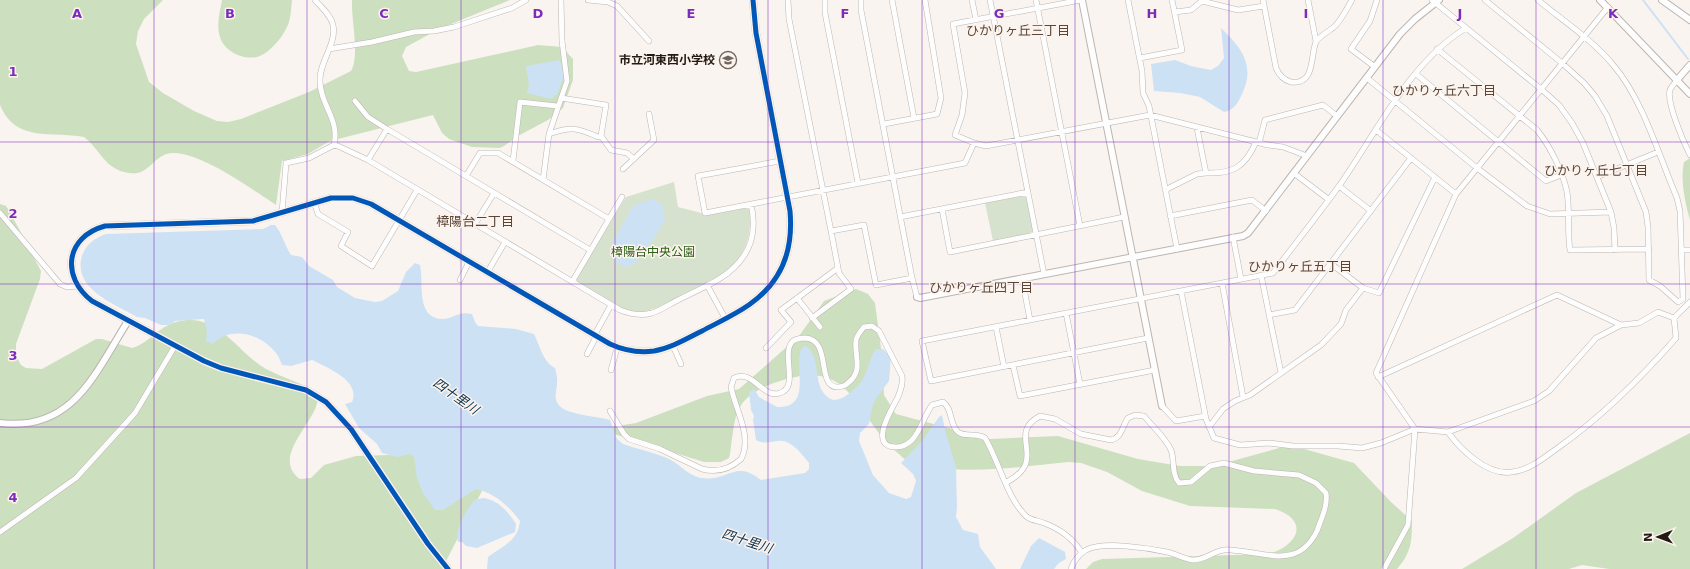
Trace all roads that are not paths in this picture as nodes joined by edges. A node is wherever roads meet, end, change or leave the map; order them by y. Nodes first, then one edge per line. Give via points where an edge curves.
1 (315, 0) edge
2 (526, 0) edge
3 (561, 0) edge
4 (588, 0) edge
5 (753, 0) edge
6 (788, 0) edge
7 (825, 0) edge
8 (861, 0) edge
9 (892, 0) edge
10 (925, 0) edge
11 (972, 0) edge
12 (990, 0) edge
13 (1036, 0) edge
14 (1081, 0) edge
15 (1128, 0) edge
16 (1172, 0) edge
17 (1308, 0) edge
18 (1352, 0) edge
19 (1377, 0) edge
20 (1485, 0) edge
21 (1538, 0) edge
22 (1600, 0) edge
23 (1662, 0) edge
24 (1435, 1) edge
25 (1263, 3) edge
26 (1608, 7) junction
27 (1037, 9) junction
28 (1175, 12) junction
29 (994, 16) junction
30 (976, 20) junction
31 (1690, 20) edge
32 (1466, 28) junction
33 (1583, 37) junction
34 (649, 41) dead end
35 (1316, 41) junction
36 (329, 49) junction
37 (1438, 49) junction
38 (1140, 58) junction
39 (1562, 63) junction
40 (1690, 65) edge
41 (1375, 67) junction
42 (1416, 74) junction
43 (1367, 78) junction
44 (1677, 80) junction
45 (1541, 89) junction
46 (1690, 94) edge
47 (561, 98) junction
48 (355, 101) dead end
49 (1395, 101) junction
50 (558, 106) junction
51 (649, 114) dead end
52 (1150, 115) junction
53 (1519, 115) junction
54 (1337, 116) junction
55 (914, 118) junction
56 (884, 124) junction
57 (1106, 124) junction
58 (1197, 128) junction
59 (387, 129) junction
60 (1376, 130) junction
61 (1061, 132) junction
62 (549, 134) junction
63 (601, 136) junction
64 (1018, 140) junction
65 (1258, 142) junction
66 (1498, 142) junction
67 (974, 143) junction
68 (334, 145) junction
69 (1658, 152) junction
70 (1690, 155) edge
71 (1307, 156) junction
72 (1411, 158) junction
73 (634, 159) junction
74 (368, 160) junction
75 (780, 161) junction
76 (513, 162) junction
77 (1627, 164) junction
78 (1477, 168) junction
79 (623, 169) dead end
80 (1206, 173) junction
81 (1295, 174) junction
82 (1561, 175) junction
83 (466, 176) junction
84 (893, 177) junction
85 (1435, 177) junction
86 (1597, 177) junction
87 (543, 180) junction
88 (858, 183) junction
89 (1339, 186) junction
90 (417, 190) junction
91 (822, 190) junction
92 (1166, 190) junction
93 (1028, 192) junction
94 (494, 193) junction
95 (1456, 194) junction
96 (622, 197) dead end
97 (788, 197) junction
98 (1328, 199) junction
99 (314, 202) junction
100 (751, 204) junction
101 (942, 209) junction
102 (1266, 211) junction
103 (1371, 211) junction
104 (1611, 212) junction
105 (0, 213) edge
106 (282, 213) junction
107 (1567, 214) junction
108 (1170, 216) junction
109 (900, 217) junction
110 (1124, 218) junction
111 (609, 219) junction
112 (399, 220) junction
113 (475, 224) junction
114 (1080, 226) junction
115 (831, 231) junction
116 (1036, 235) junction
117 (1233, 238) junction
118 (505, 242) junction
119 (1177, 249) junction
120 (1649, 249) junction
121 (590, 250) junction
122 (1615, 250) junction
123 (1682, 250) junction
124 (1690, 250) edge
125 (1132, 258) junction
126 (469, 262) junction
127 (1330, 263) junction
128 (838, 268) junction
129 (487, 273) junction
130 (1044, 274) junction
131 (1261, 275) junction
132 (912, 278) junction
133 (1022, 278) junction
134 (1241, 278) junction
135 (460, 280) dead end
136 (572, 282) junction
137 (1222, 283) junction
138 (707, 285) junction
139 (77, 286) junction
140 (1363, 288) junction
141 (1181, 291) junction
142 (917, 297) joint
143 (797, 298) junction
144 (1140, 299) junction
145 (1690, 302) edge
146 (611, 305) junction
147 (1066, 313) junction
148 (1269, 315) junction
149 (725, 318) junction
150 (812, 318) junction
151 (1674, 318) junction
152 (1030, 320) junction
153 (128, 321) junction
154 (1621, 325) junction
155 (820, 327) dead end
156 (996, 327) junction
157 (595, 336) junction
158 (1148, 338) junction
159 (175, 346) junction
160 (673, 346) junction
161 (617, 348) junction
162 (766, 348) dead end
163 (1074, 353) junction
164 (587, 354) dead end
165 (681, 364) dead end
166 (1013, 365) junction
167 (1004, 367) junction
168 (611, 370) dead end
169 (1155, 370) junction
170 (1281, 373) junction
171 (1378, 377) junction
172 (1080, 384) junction
173 (1243, 397) junction
174 (1162, 406) joint
175 (610, 411) dead end
176 (1206, 416) junction
177 (0, 423) edge
178 (1209, 427) junction
179 (1415, 429) junction
180 (1448, 432) junction
181 (1007, 482) junction
182 (0, 532) edge
183 (1310, 550) dead end
184 (1082, 553) junction
185 (1272, 562) dead end
186 (448, 569) edge
187 (1071, 569) edge
188 (1384, 569) edge

1 - 36 street via 333,25 334,33
2 - 36 street via 512,8 454,27 414,32
3 - 47 street via 562,41 567,75
4 - 34 street via 608,2 617,6
5 - 75 street via 756,33
6 - 91 street
7 - 88 street via 826,20
8 - 56 street
9 - 55 street
10 - 55 street via 941,98 937,114
11 - 30 street
12 - 29 street
13 - 27 street
14 - 27 street
14 - 57 street
15 - 38 street
16 - 28 street
17 - 35 street
18 - 35 street via 1336,25
19 - 41 street via 1370,21 1351,49
20 - 39 street
21 - 33 street
22 - 26 street
23 - 31 street
24 - 32 street
24 - 41 street via 1400,34
25 - 28 street via 1238,10 1202,1 1191,10
25 - 35 street via 1276,68 1283,78 1299,82 1306,77 1310,72
26 - 33 street
26 - 44 street
27 - 29 street
27 - 61 street
28 - 38 street via 1182,50
29 - 30 street
29 - 64 street
30 - 67 street via 953,24 965,93 962,115 955,135
32 - 37 street via 1450,37
32 - 45 street
33 - 39 street
33 - 69 street via 1598,49 1627,84
36 - 68 street via 321,71 320,91 333,118 336,133
37 - 42 street
37 - 53 street
38 - 52 street via 1143,94
39 - 45 street
39 - 77 street via 1595,96 1607,116
40 - 44 street
41 - 43 street
42 - 49 street
42 - 66 street
43 - 49 street
43 - 54 street
44 - 46 street
44 - 70 street via 1670,91 1670,101
45 - 53 street
45 - 86 street via 1559,105 1572,123
47 - 50 street
47 - 63 street via 606,105
48 - 59 street via 368,117
49 - 60 street
49 - 78 street
50 - 62 street
50 - 76 street via 520,102
51 - 73 street via 654,140
52 - 57 street
52 - 58 street
52 - 92 street
53 - 66 street
53 - 82 street via 1545,140
54 - 65 street via 1323,105 1265,120
54 - 71 street
55 - 56 street
56 - 84 street
57 - 61 street
57 - 110 street
58 - 65 street
58 - 80 street
59 - 74 street
59 - 83 street
60 - 72 street
60 - 89 street
61 - 64 street
61 - 114 street
62 - 63 street via 563,128 573,128
62 - 87 street
63 - 73 street via 611,150 628,153
64 - 67 street via 986,146
64 - 93 street
65 - 71 street via 1283,147
65 - 80 street via 1243,164 1225,172
66 - 78 street
66 - 82 street via 1546,181
67 - 84 street via 965,162
68 - 74 street
68 - 106 street via 309,158 286,163
69 - 77 street
69 - 123 street via 1677,198
71 - 81 street
72 - 85 street
72 - 103 street
73 - 79 street
74 - 90 street
75 - 97 street
75 - 100 street via 698,176 705,213
76 - 83 street via 498,153 480,153
76 - 87 street
77 - 86 street
77 - 120 street via 1646,212
78 - 95 street
78 - 107 street via 1527,206 1550,214
80 - 92 street via 1197,174
81 - 98 street
81 - 102 street
82 - 107 street via 1567,192
83 - 94 street
84 - 88 street
84 - 109 street
85 - 95 street
85 - 140 street via 1379,293
86 - 104 street
87 - 111 street
88 - 91 street
89 - 98 street
89 - 103 street
90 - 112 street
90 - 113 street
91 - 97 street
91 - 115 street
92 - 108 street
93 - 101 street
93 - 116 street
94 - 113 street
94 - 121 street
95 - 171 street via 1376,373
96 - 111 street
97 - 100 street
97 - 149 street via 791,237 778,275 759,298
98 - 131 street via 1273,273
99 - 106 street
99 - 112 street via 331,198 353,198 371,204
99 - 112 street via 318,214 348,232 341,246 372,266
100 - 138 street via 753,229 744,257 726,275
101 - 109 street
101 - 116 street via 950,252
102 - 108 street via 1252,200
102 - 117 street via 1248,233
103 - 127 street
104 - 107 street
104 - 122 street
105 - 139 street via 60,284 67,287
106 - 139 street via 253,221 98,228 84,236 73,254 71,268
107 - 122 street via 1570,250
108 - 119 street
109 - 132 street
110 - 114 street
110 - 125 street
111 - 121 street
112 - 126 street
113 - 118 street
114 - 116 street
115 - 128 street
115 - 132 street via 864,226 876,285
116 - 130 street
117 - 119 street
117 - 134 street
118 - 129 street
118 - 136 street
119 - 125 street
120 - 122 street
120 - 123 street via 1649,280 1678,302 1683,299
121 - 136 street
123 - 124 street
125 - 130 street
125 - 144 street
126 - 129 street
126 - 135 street
127 - 140 street
127 - 148 street via 1295,310
128 - 143 street
128 - 150 street via 851,289
129 - 157 street
130 - 133 street
131 - 134 street
131 - 148 street
132 - 142 street
133 - 142 street
133 - 152 street
134 - 137 street
136 - 146 street
137 - 141 street
137 - 173 street
138 - 146 street via 652,313 634,314
138 - 149 street
139 - 153 street via 92,301
140 - 170 street via 1346,310 1341,324 1320,345
141 - 144 street
141 - 176 street
143 - 150 street
143 - 162 street via 781,310 791,322
144 - 147 street
144 - 158 street
145 - 151 street
146 - 157 street
147 - 152 street
147 - 163 street
148 - 170 street
149 - 160 street
150 - 155 street
151 - 154 street via 1658,312 1639,323
151 - 180 street via 1676,338 1654,364 1587,428 1539,462 1510,473 1498,471 1466,453
152 - 156 street
153 - 159 street
153 - 177 street via 82,391 66,408 36,422
154 - 171 street via 1557,295
154 - 180 street via 1596,338 1549,391 1534,401
156 - 167 street
156 - 167 street via 922,341 931,381
157 - 161 street
157 - 164 street
158 - 163 street
158 - 169 street
159 - 182 street via 135,413 76,478
159 - 186 street via 221,368 306,390 326,402 345,420 428,544
160 - 161 street via 642,352
160 - 165 street
161 - 168 street
163 - 166 street
163 - 172 street
166 - 167 street
166 - 172 street via 1020,396
169 - 172 street
169 - 174 street
170 - 173 street via 1250,395
171 - 179 street
173 - 178 street via 1223,410
174 - 176 street via 1176,421
175 - 181 street via 629,439 660,449 702,469 725,469 741,459 744,450 740,414 731,387 734,378 747,377 767,392 782,393 790,382 790,345 796,339 807,338 819,347 828,382 842,387 856,374 857,338 864,328 872,326 879,331 902,376 898,396 884,424 883,436 886,443 900,447 908,443 932,405 943,402 950,411 957,431 985,438
176 - 178 street
178 - 179 street via 1214,438 1234,444 1362,448 1382,443
179 - 180 street
179 - 188 street via 1408,525
181 - 183 street via 1026,468 1026,434 1030,424 1040,416 1055,419 1081,434 1111,440 1120,436 1128,418 1144,416 1169,447 1173,456 1174,475 1179,483 1191,482 1210,466 1224,463 1254,471 1299,475 1316,483 1326,493 1327,500
181 - 184 street via 1009,490 1028,518 1051,526 1068,536
184 - 185 street via 1094,548 1115,547 1167,552 1197,560 1229,549
184 - 187 street

